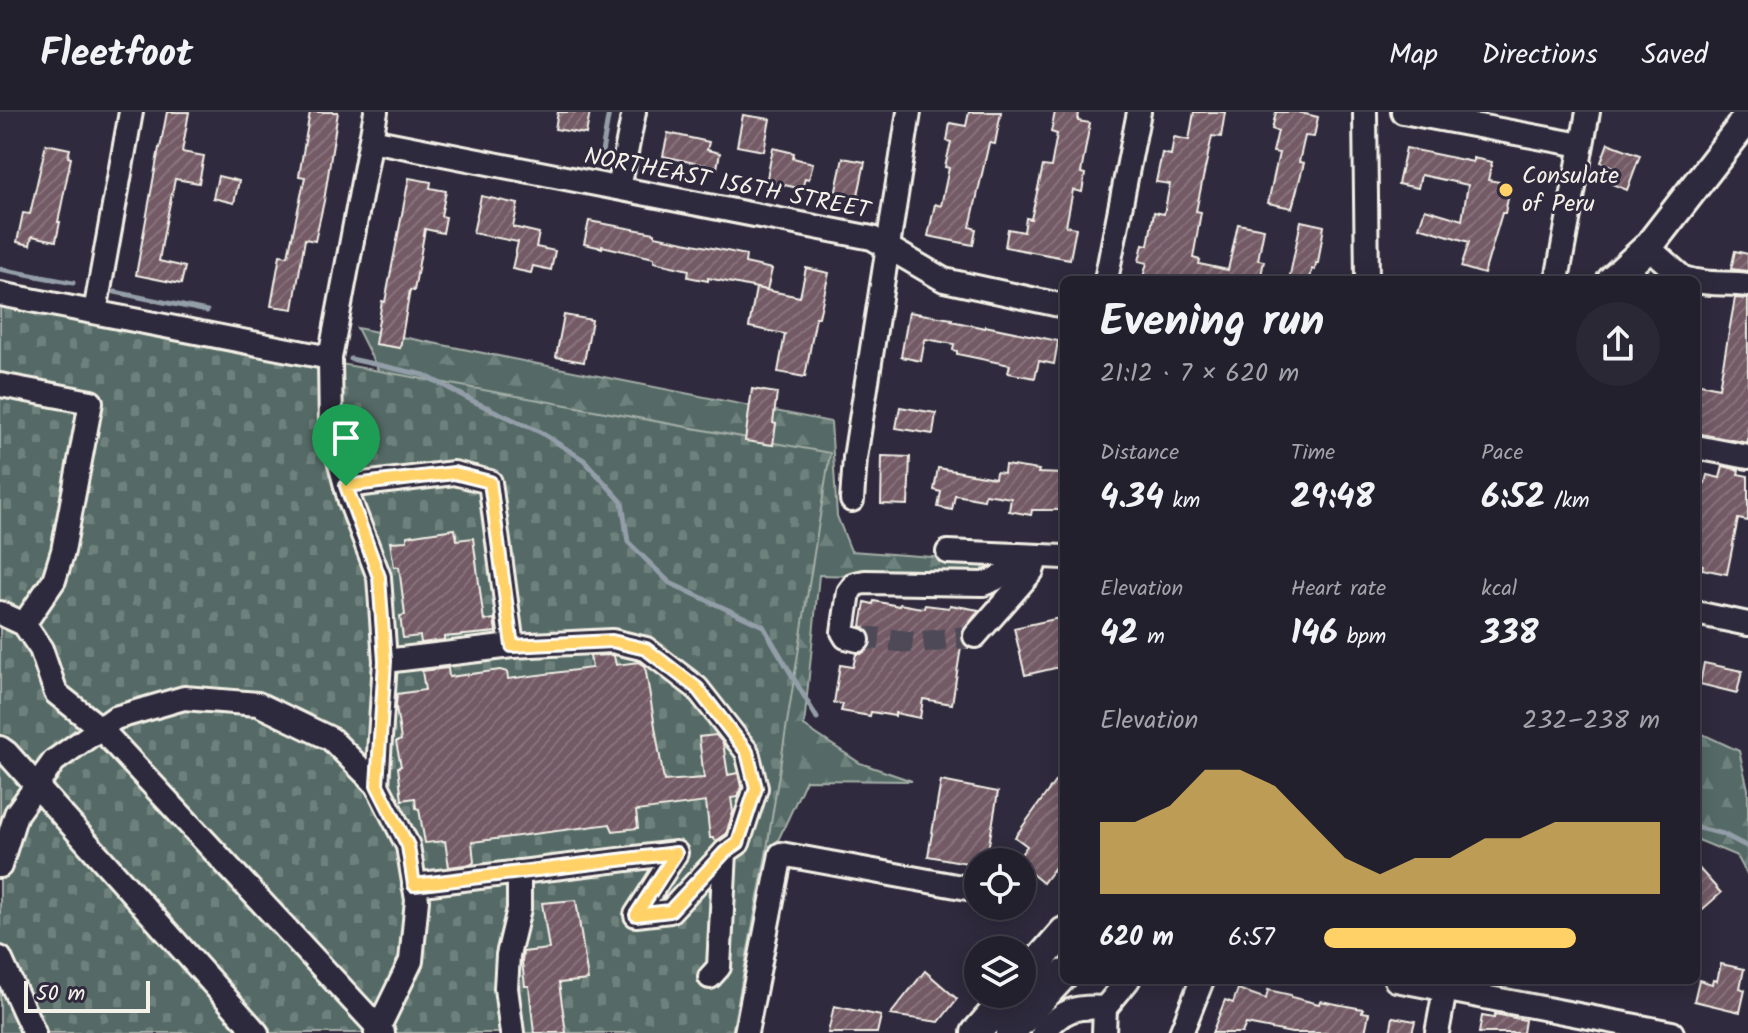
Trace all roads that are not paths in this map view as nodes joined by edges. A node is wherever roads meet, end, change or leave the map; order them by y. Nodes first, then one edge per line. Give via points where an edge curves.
1 (131, 112) edge
2 (376, 112) edge
3 (634, 112) edge
4 (909, 112) edge
5 (1139, 112) edge
6 (1365, 112) edge
7 (1403, 112) edge
8 (1588, 112) edge
9 (1745, 128) edge
10 (371, 140) junction
11 (1581, 145) junction
12 (619, 188) junction
13 (887, 246) junction
14 (1646, 249) junction
15 (1107, 276) edge
16 (1367, 276) edge
17 (1558, 276) edge
18 (1616, 276) edge
19 (1631, 276) edge
20 (1680, 276) edge
21 (1700, 282) edge
22 (1748, 285) edge
23 (0, 294) edge
24 (1060, 305) edge
25 (95, 312) junction
26 (330, 358) junction
27 (0, 385) edge
28 (1700, 448) edge
29 (1748, 457) edge
30 (346, 486) junction
31 (852, 500) dead end
32 (948, 552) dead end
33 (1027, 555) junction
34 (1060, 557) edge
35 (0, 613) edge
36 (1700, 614) edge
37 (24, 624) junction
38 (1748, 624) edge
39 (975, 636) tunnel mouth
40 (858, 640) dead end
41 (512, 646) junction
42 (385, 661) junction
43 (100, 728) junction
44 (0, 748) edge
45 (377, 785) junction
46 (36, 786) junction
47 (725, 852) junction
48 (0, 866) edge
49 (519, 872) junction
50 (414, 885) junction
51 (964, 887) edge
52 (1060, 937) edge
53 (0, 958) edge
54 (1036, 964) edge
55 (710, 977) dead end
56 (1060, 978) edge
57 (1125, 984) edge
58 (1200, 984) edge
59 (1436, 985) edge
60 (998, 1008) edge
61 (1105, 1008) junction
62 (1577, 1024) edge
63 (33, 1032) edge
64 (380, 1032) edge
65 (257, 1033) edge
66 (512, 1033) edge
67 (746, 1033) edge
68 (976, 1033) edge
69 (1010, 1033) edge
70 (1043, 1033) edge
71 (1104, 1033) edge
72 (1181, 1033) edge
73 (1437, 1033) edge
74 (1672, 1033) edge

1 - 25 street
2 - 10 street
3 - 12 street
4 - 13 street
5 - 15 street
6 - 16 street
7 - 11 street
8 - 11 street
9 - 14 main road
10 - 12 street, NORTHEAST 156TH STREET
10 - 26 street
11 - 17 street
12 - 13 street, NORTHEAST 156TH STREET via 872,238
13 - 24 street, NORTHEAST 156TH STREET via 944,280
13 - 31 street
14 - 18 main road
14 - 19 main road
14 - 20 street
21 - 22 street
23 - 25 street
25 - 26 street
26 - 30 street via 331,430
27 - 37 street via 91,402 63,551 54,580
28 - 29 street
30 - 41 street via 454,473 490,482
30 - 42 street via 379,577
32 - 33 street
33 - 34 street
33 - 39 street via 1032,571
33 - 40 street via 998,579 983,584 855,584 843,632
35 - 37 street
36 - 38 street
37 - 43 street via 41,649 56,693
41 - 42 street
41 - 47 street via 612,641 646,649 697,688 747,752 756,788 738,843
42 - 45 street
43 - 45 street via 115,718 184,698 258,704 331,739
43 - 46 street via 54,761
43 - 64 street
44 - 46 street
45 - 50 street via 408,846
46 - 48 street via 16,814
46 - 65 street
47 - 49 street via 670,911 636,915 676,853
47 - 55 street via 719,967
49 - 50 street
49 - 66 street via 519,909 506,988
50 - 64 street via 411,961
51 - 67 street via 781,854
52 - 54 main road
53 - 63 street
56 - 69 main road
57 - 61 street
58 - 72 street
59 - 62 street
59 - 73 street
60 - 68 main road
61 - 70 street via 1064,1012
61 - 71 street
62 - 74 street

